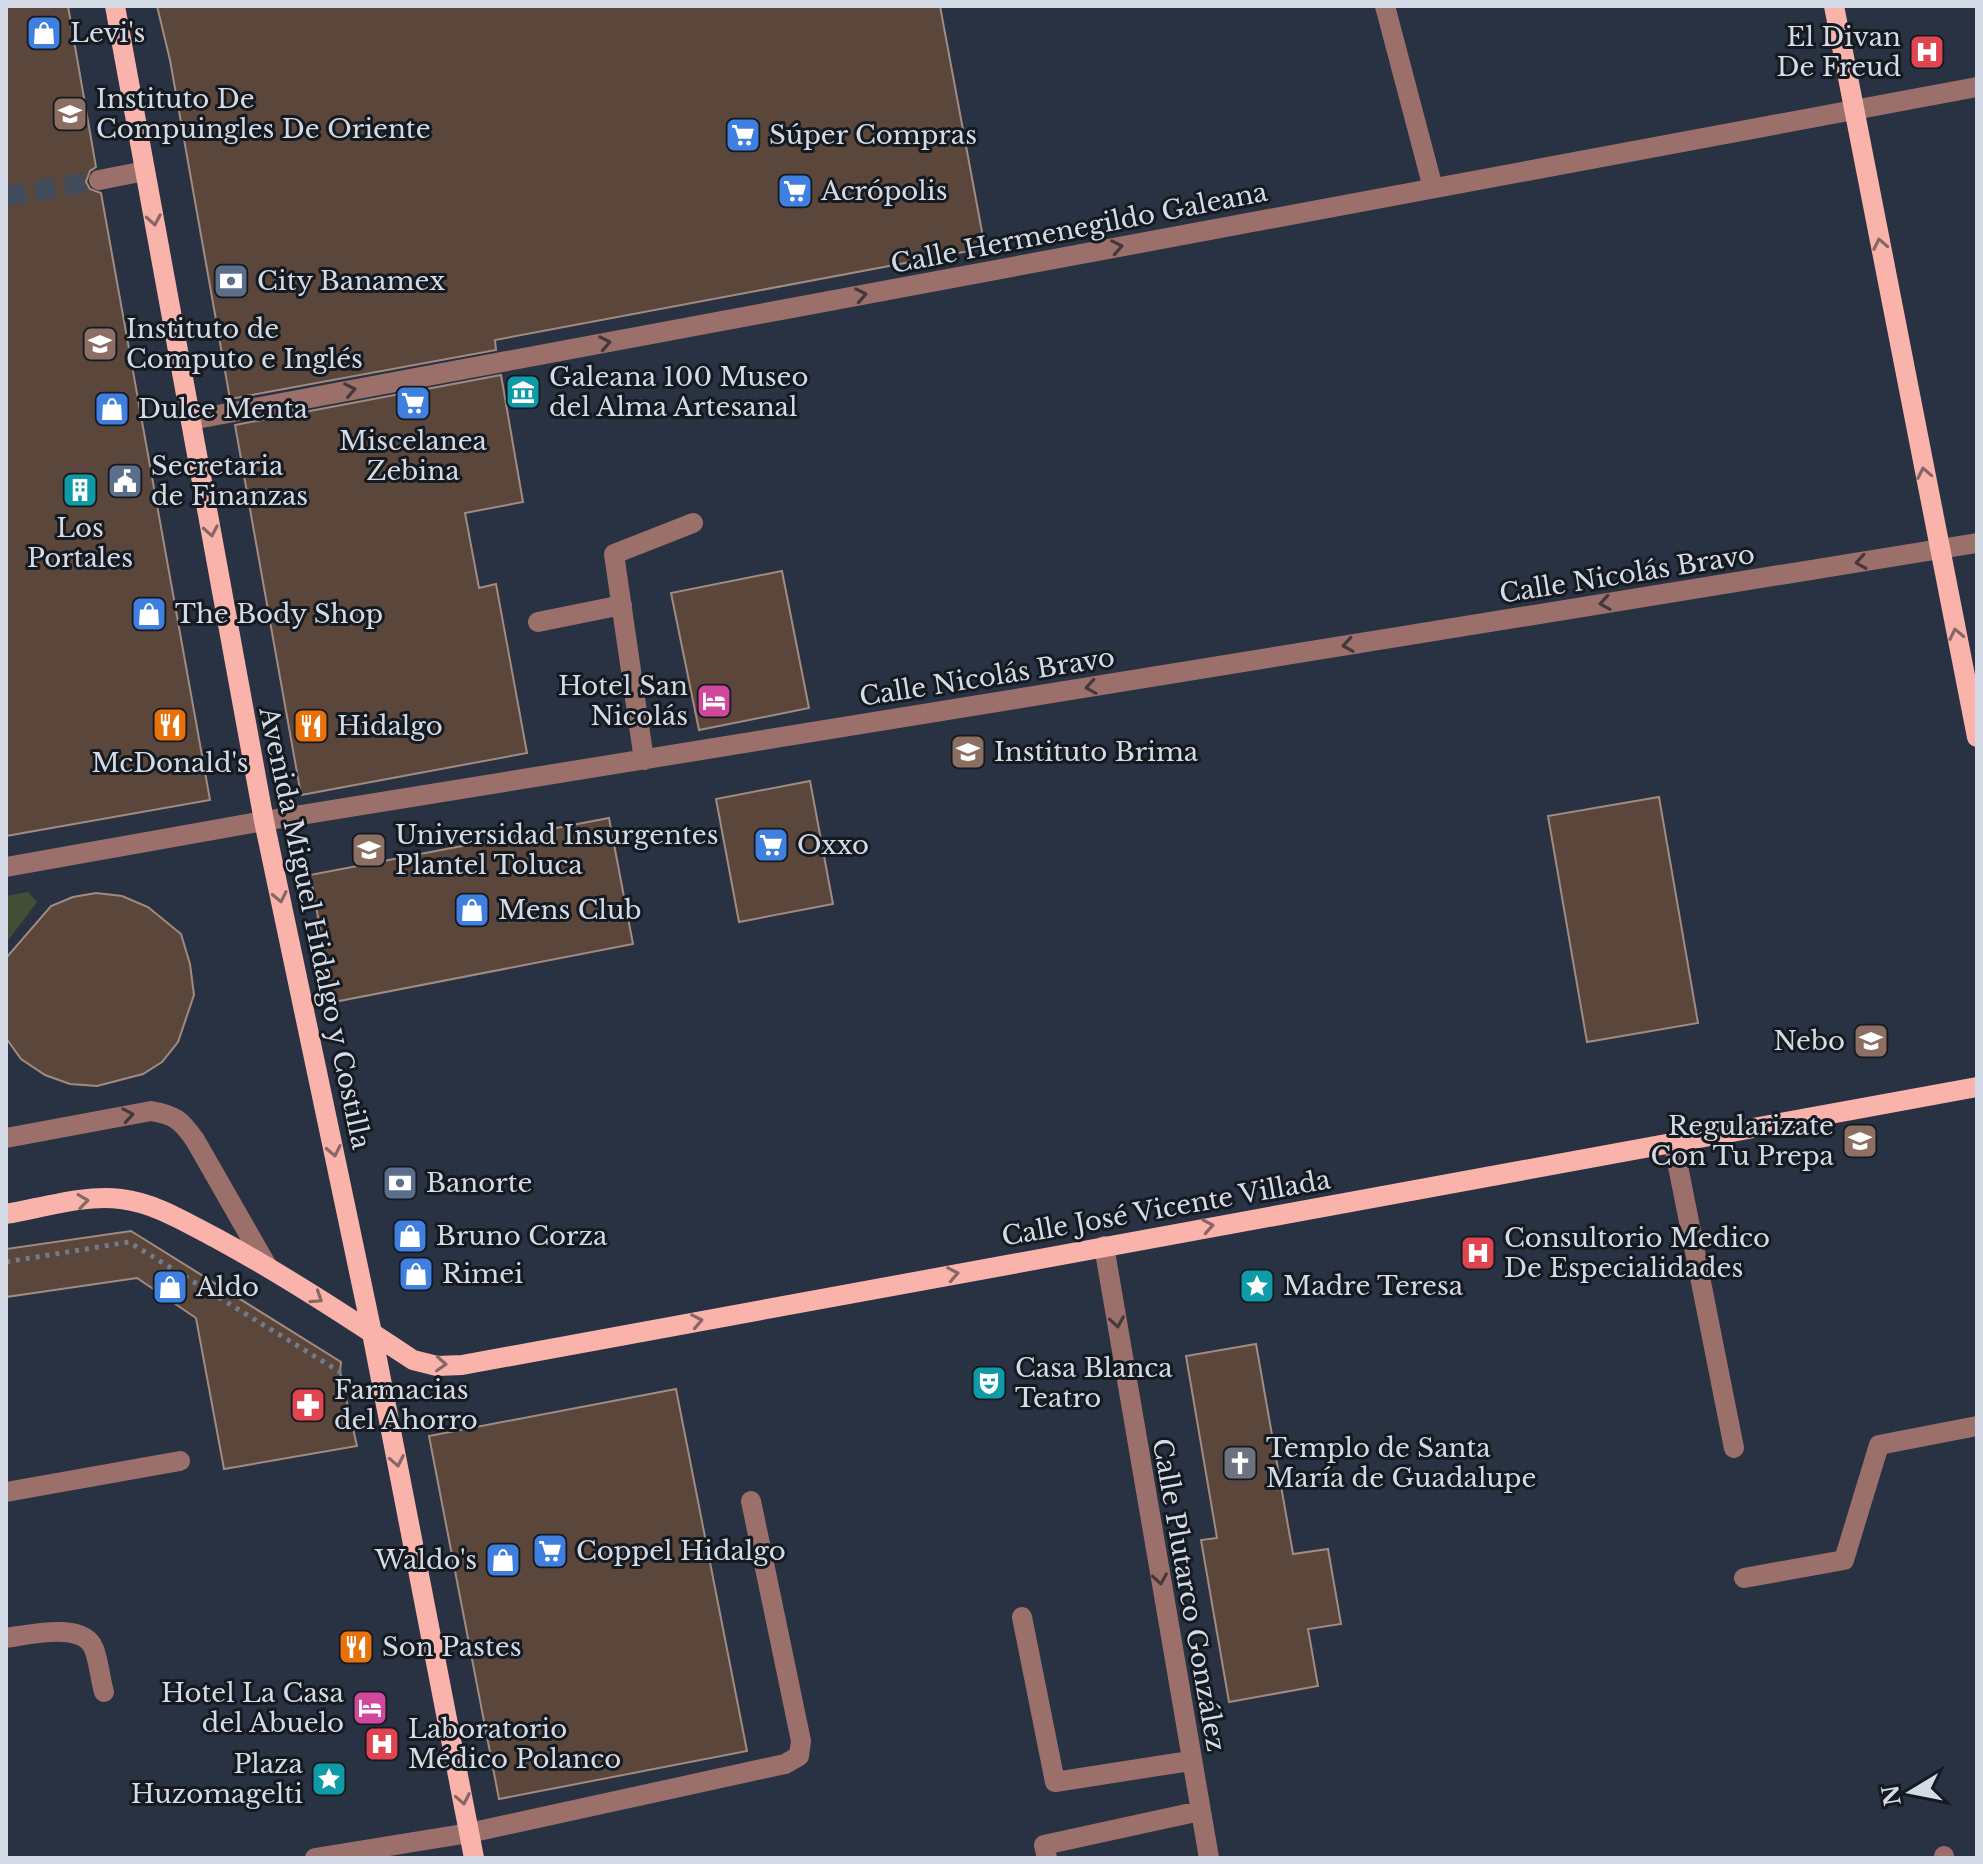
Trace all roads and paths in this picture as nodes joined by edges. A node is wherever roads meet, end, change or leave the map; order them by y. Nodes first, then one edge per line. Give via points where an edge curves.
1 (115, 6) edge
2 (1385, 6) edge
3 (1834, 6) edge
4 (1977, 87) edge
5 (1853, 110) junction
6 (145, 171) junction
7 (99, 180) tunnel mouth
8 (1433, 188) junction
9 (191, 420) junction
10 (693, 523) dead end
11 (1977, 543) edge
12 (1938, 549) junction
13 (622, 605) junction
14 (538, 622) dead end
15 (1977, 737) edge
16 (644, 760) junction
17 (264, 821) junction
18 (6, 867) edge
19 (1977, 1087) edge
20 (6, 1138) edge
21 (1673, 1141) junction
22 (6, 1214) edge
23 (1104, 1246) junction
24 (6, 1262) edge
25 (267, 1266) junction
26 (372, 1333) junction
27 (352, 1371) dead end
28 (1977, 1426) edge
29 (1734, 1448) dead end
30 (180, 1461) dead end
31 (6, 1492) edge
32 (751, 1501) dead end
33 (1744, 1578) dead end
34 (1022, 1617) dead end
35 (6, 1638) edge
36 (104, 1692) dead end
37 (1190, 1761) junction
38 (1200, 1811) junction
39 (469, 1833) junction
40 (315, 1858) edge
41 (474, 1858) edge
42 (1047, 1858) edge
43 (1209, 1858) edge

1 - 6 main road, Avenida Miguel Hidalgo y Costilla
2 - 8 street
3 - 5 main road
4 - 5 street, Calle Hermenegildo Galeana
5 - 8 street, Calle Hermenegildo Galeana
12 -> 5 main road
6 - 7 street
6 -> 9 main road, Avenida Miguel Hidalgo y Costilla
9 -> 8 street, Calle Hermenegildo Galeana
9 -> 17 main road, Avenida Miguel Hidalgo y Costilla
10 - 13 street via 614,554
11 - 12 street, Calle Nicolás Bravo
15 -> 12 main road
12 -> 16 street, Calle Nicolás Bravo
13 - 14 street
13 - 16 street
16 - 17 street, Calle Nicolás Bravo
17 - 18 street, Calle Nicolás Bravo
17 -> 26 main road, Avenida Miguel Hidalgo y Costilla
19 - 21 main road, Calle José Vicente Villada
20 -> 25 street via 151,1111 167,1114 183,1123 195,1140
23 -> 21 main road, Calle José Vicente Villada
21 - 29 street
22 -> 25 main road, Calle José Vicente Villada via 91,1199 140,1202
26 -> 23 main road, Calle José Vicente Villada via 413,1360 462,1365
23 -> 37 street, Calle Plutarco González
24 - 27 path via 129,1242 340,1372
25 -> 26 main road, Calle José Vicente Villada
26 -> 39 main road, Avenida Miguel Hidalgo y Costilla
28 - 33 street via 1879,1445 1844,1560
30 - 31 street
32 - 39 street via 801,1741 799,1756 785,1764
34 - 37 street via 1055,1782
35 - 36 street via 64,1632 85,1637 93,1645
37 - 38 street, Calle Plutarco González
38 - 42 street via 1044,1845
38 - 43 street, Calle Plutarco González
39 - 40 street
39 - 41 main road, Avenida Miguel Hidalgo y Costilla

